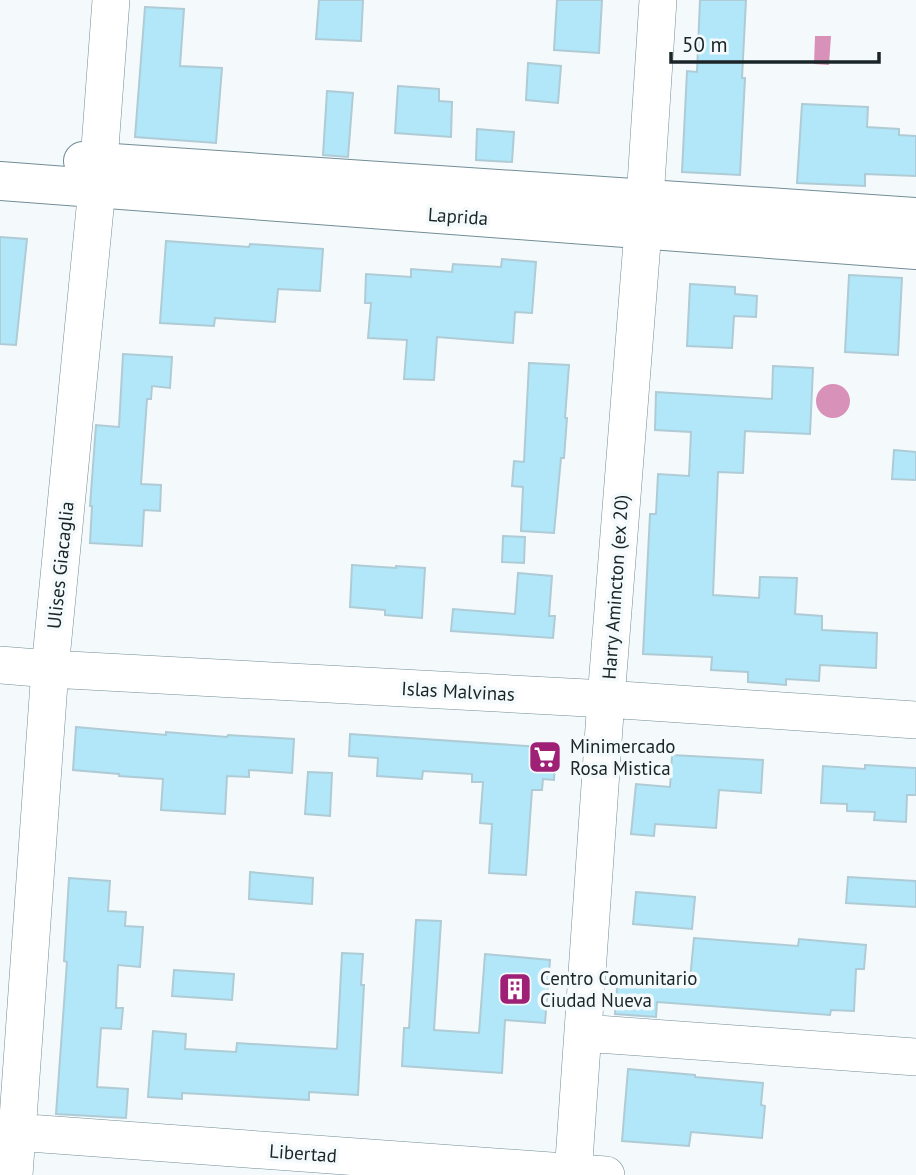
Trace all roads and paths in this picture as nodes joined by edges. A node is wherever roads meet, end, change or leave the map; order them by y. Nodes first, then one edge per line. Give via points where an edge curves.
1 (111, 0) edge
2 (658, 0) edge
3 (0, 155) edge
4 (98, 175) junction
5 (0, 181) edge
6 (644, 214) junction
7 (916, 217) edge
8 (916, 250) edge
9 (0, 664) edge
10 (50, 669) junction
11 (606, 699) junction
12 (916, 720) edge
13 (583, 1033) junction
14 (916, 1057) edge
15 (8, 1131) edge
16 (243, 1162) edge
17 (584, 1174) edge
18 (14, 1175) edge

1 - 4 street, Ulises Giacaglia
2 - 6 street, Harry Amincton (ex 20)
3 - 4 main road, Laprida
4 - 5 main road, Laprida
4 - 6 main road, Laprida
4 - 10 street, Ulises Giacaglia
6 - 7 main road, Laprida
6 - 8 main road, Laprida
6 - 11 street, Harry Amincton (ex 20)
9 - 10 street, Islas Malvinas
10 - 11 street, Islas Malvinas
10 - 15 street, Ulises Giacaglia
11 - 12 street, Islas Malvinas
11 - 13 street, Harry Amincton (ex 20)
13 - 14 street
13 - 17 street, Harry Amincton (ex 20)
15 - 16 street, Libertad
15 - 18 street, Ulises Giacaglia
16 - 17 street, Libertad

